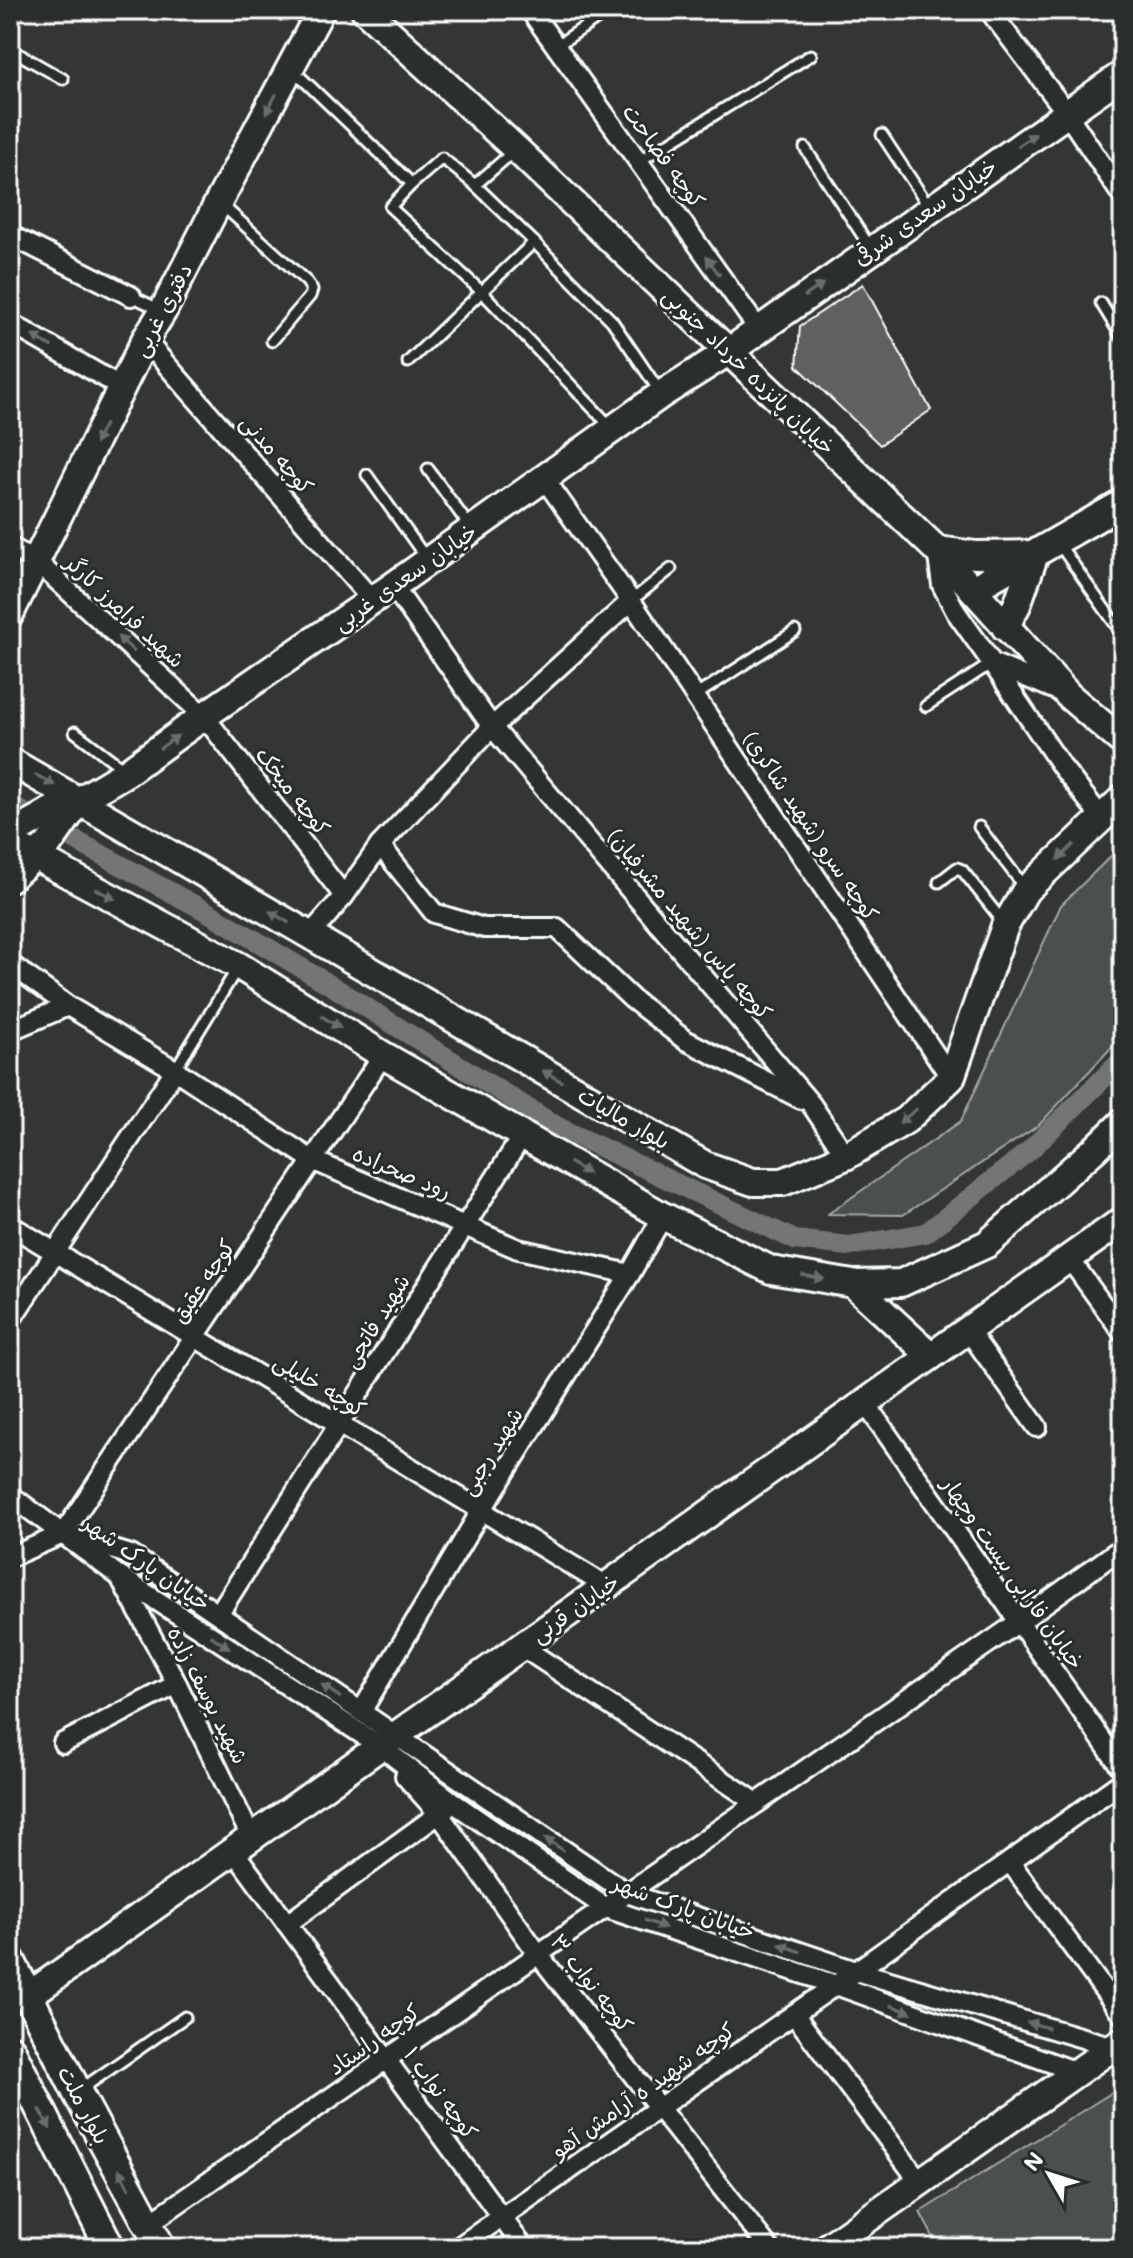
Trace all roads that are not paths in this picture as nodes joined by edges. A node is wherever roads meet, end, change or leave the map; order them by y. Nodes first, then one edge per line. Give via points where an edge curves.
1 (321, 10) edge
2 (365, 10) edge
3 (530, 10) edge
4 (610, 10) edge
5 (989, 10) edge
6 (556, 46) junction
7 (10, 49) edge
8 (811, 55) dead end
9 (290, 68) junction
10 (1123, 74) edge
11 (63, 79) dead end
12 (1066, 112) junction
13 (882, 135) dead end
14 (805, 148) dead end
15 (516, 149) junction
16 (638, 162) junction
17 (412, 184) junction
18 (475, 185) junction
19 (1123, 197) edge
20 (219, 201) junction
21 (930, 208) junction
22 (10, 235) edge
23 (534, 242) junction
24 (871, 250) junction
25 (483, 293) junction
26 (131, 296) joint
27 (1101, 303) dead end
28 (163, 311) junction
29 (10, 323) edge
30 (766, 325) junction
31 (1123, 339) edge
32 (145, 340) junction
33 (272, 341) dead end
34 (728, 352) junction
35 (408, 362) dead end
36 (754, 377) junction
37 (123, 388) junction
38 (662, 394) junction
39 (613, 429) junction
40 (428, 469) dead end
41 (367, 475) dead end
42 (544, 478) junction
43 (1123, 503) edge
44 (472, 530) junction
45 (10, 547) edge
46 (1046, 548) junction
47 (937, 550) junction
48 (36, 561) junction
49 (427, 561) junction
50 (671, 569) dead end
51 (973, 589) junction
52 (382, 593) junction
53 (631, 601) junction
54 (10, 614) edge
55 (1005, 627) junction
56 (795, 631) dead end
57 (1123, 635) edge
58 (992, 663) junction
59 (695, 696) junction
60 (1069, 696) junction
61 (926, 706) dead end
62 (204, 716) junction
63 (492, 727) junction
64 (75, 732) dead end
65 (1123, 742) edge
66 (10, 761) edge
67 (127, 772) junction
68 (1123, 798) edge
69 (80, 800) junction
70 (1101, 817) junction
71 (979, 827) dead end
72 (50, 834) junction
73 (13, 836) edge
74 (380, 845) junction
75 (10, 878) edge
76 (939, 882) dead end
77 (1026, 890) junction
78 (344, 896) junction
79 (1005, 926) junction
80 (310, 935) junction
81 (10, 964) edge
82 (239, 966) junction
83 (68, 1006) junction
84 (10, 1032) edge
85 (383, 1055) junction
86 (175, 1070) junction
87 (951, 1078) junction
88 (811, 1104) junction
89 (1123, 1122) edge
90 (522, 1136) junction
91 (846, 1156) junction
92 (312, 1160) junction
93 (663, 1216) junction
94 (1123, 1220) edge
95 (10, 1225) edge
96 (465, 1225) junction
97 (56, 1253) junction
98 (1069, 1258) junction
99 (630, 1274) junction
100 (853, 1284) junction
101 (10, 1321) edge
102 (1121, 1325) edge
103 (968, 1330) junction
104 (195, 1337) junction
105 (931, 1356) junction
106 (865, 1403) junction
107 (339, 1424) junction
108 (1037, 1427) dead end
109 (10, 1495) edge
110 (481, 1511) junction
111 (63, 1534) junction
112 (1123, 1547) edge
113 (10, 1557) edge
114 (119, 1576) junction
115 (606, 1586) junction
116 (219, 1613) junction
117 (1019, 1622) junction
118 (521, 1646) junction
119 (177, 1684) junction
120 (361, 1712) junction
121 (387, 1741) junction
122 (63, 1743) dead end
123 (1123, 1770) edge
124 (1123, 1781) edge
125 (757, 1803) junction
126 (446, 1808) junction
127 (242, 1844) junction
128 (1010, 1862) junction
129 (627, 1893) junction
130 (606, 1908) junction
131 (287, 1924) junction
132 (538, 1954) junction
133 (10, 1960) edge
134 (856, 1971) junction
135 (836, 1985) junction
136 (28, 1996) junction
137 (794, 2014) junction
138 (1123, 2016) edge
139 (185, 2017) dead end
140 (10, 2049) edge
141 (1120, 2049) edge
142 (387, 2059) junction
143 (1077, 2072) junction
144 (77, 2092) junction
145 (659, 2108) junction
146 (920, 2182) junction
147 (501, 2217) junction
148 (154, 2236) edge
149 (110, 2248) edge
150 (457, 2248) edge
151 (524, 2248) edge
152 (769, 2248) edge
153 (826, 2248) edge

1 - 9 street, دفتری غربی
2 - 15 street, خیابان پانزده خرداد جنوبی
3 - 6 street, کوچه فصاحت
4 - 6 lane
5 - 12 street
6 - 16 street, کوچه فصاحت
7 - 11 lane
8 - 16 lane
9 - 17 lane
9 -> 20 street, دفتری غربی
10 - 12 street, خیابان سعدی شرقی
12 - 19 street
21 -> 12 street, خیابان سعدی شرقی
13 - 21 lane
14 - 24 lane
15 - 18 lane
15 - 34 street, خیابان پانزده خرداد جنوبی
30 -> 16 street, کوچه فصاحت
17 - 18 lane via 442,158
17 - 25 lane via 390,207
18 - 23 lane
20 - 28 street, دفتری غربی
20 - 33 lane via 312,290
21 - 24 street, خیابان سعدی شرقی
22 - 26 street
23 - 25 lane
23 - 38 lane via 612,321
30 -> 24 street, خیابان سعدی شرقی
25 - 35 lane
25 - 39 lane
26 - 28 lane
27 - 31 lane
28 - 32 street, دفتری غربی
37 -> 29 street
30 - 34 street, خیابان سعدی شرقی
30 - 36 street
32 - 37 street, دفتری غربی
32 - 52 street, کوچه مدنی
34 - 36 street, خیابان پانزده خرداد جنوبی
34 - 38 street, خیابان سعدی غربی
36 - 47 street, خیابان پانزده خرداد جنوبی
37 -> 48 street, دفتری غربی
38 - 39 street, خیابان سعدی غربی
39 - 42 street, خیابان سعدی غربی
40 - 44 lane
41 - 49 lane
42 - 44 street, خیابان سعدی غربی
42 - 53 street, کوچه سرو (شهید شاکری)
43 - 46 street
44 - 49 street, خیابان سعدی غربی
45 - 48 street, شهید فرامرز کارگر
46 - 47 street via 976,555
46 - 51 street
46 - 55 street
46 - 57 lane
47 - 51 street, خیابان پانزده خرداد جنوبی
47 - 58 street via 942,585
48 - 54 street, دفتری غربی
62 -> 48 street, شهید فرامرز کارگر
49 - 52 street, خیابان سعدی غربی
50 - 53 lane
51 - 55 street, خیابان پانزده خرداد جنوبی
52 - 62 street, خیابان سعدی غربی
52 - 63 street, کوچه مدنی
53 - 59 street, کوچه سرو (شهید شاکری)
53 - 63 street
55 - 60 street, خیابان پانزده خرداد جنوبی
56 - 59 lane
58 - 60 street
58 - 61 lane
58 - 70 street
59 - 87 street, کوچه سرو (شهید شاکری)
60 - 65 street, خیابان پانزده خرداد جنوبی
67 -> 62 street, خیابان سعدی غربی
62 - 78 street, کوچه میخک
63 - 74 street
63 - 88 street, کوچه یاس (شهید مشرفیان)
64 - 67 lane
66 -> 69 street, بلوار مالیات
67 - 69 street, خیابان سعدی غربی
68 - 70 street, بلوار مالیات
69 - 72 street
80 -> 69 street, بلوار مالیات
70 -> 77 street, بلوار مالیات
71 - 77 lane
72 - 73 street
72 - 73 street
72 - 75 street
72 -> 82 street
74 - 78 street
74 - 88 street via 434,913 484,928 557,928 632,999 685,1040
76 - 79 lane via 957,868 962,870
77 - 79 street, بلوار مالیات
78 - 80 street
79 - 87 street, بلوار مالیات
91 -> 80 street, بلوار مالیات via 783,1182 753,1182 705,1165
81 - 83 street, رود صحراده
82 -> 85 street
82 - 86 lane
83 - 84 street
83 - 86 street, رود صحراده
85 - 90 street
85 - 92 street, کوچه عقیق
86 - 92 street, رود صحراده
86 - 97 street
87 -> 91 street, بلوار مالیات via 906,1120
88 - 91 street, کوچه یاس (شهید مشرفیان)
89 - 100 street via 987,1244 901,1283
90 -> 93 street
90 - 96 street, شهید فاتحی
92 - 96 street, رود صحراده
92 - 104 street, کوچه عقیق
93 - 99 street, شهید رجبی
93 -> 100 street via 771,1270
94 - 98 street, خیابان قرنی
95 - 97 street, کوچه خلیلی
96 - 99 street, رود صحراده via 518,1249
96 - 107 street, شهید فاتحی
97 - 101 street
97 - 104 street, کوچه خلیلی
98 - 102 street
98 - 103 street, خیابان قرنی
99 - 110 street, شهید رجبی
100 - 105 street
103 - 105 street, خیابان قرنی
103 - 108 street
104 - 107 street, کوچه خلیلی
104 - 111 street, کوچه عقیق
105 - 106 street, خیابان قرنی
106 - 115 street, خیابان قرنی
106 - 117 street, خیابان فارابی بیست وچهار
107 - 110 street, کوچه خلیلی
107 - 116 street, شهید فاتحی
109 - 111 street
110 - 115 street, کوچه خلیلی
110 - 120 street, شهید رجبی
111 - 113 street
111 - 114 street, خیابان پارک شهر
111 - 116 street, خیابان پارک شهر via 131,1555
112 - 117 street, کوچه راستاد
114 - 119 street, شهید یوسف زاده
114 -> 121 street, خیابان پارک شهر
115 - 118 street, خیابان قرنی
120 -> 116 street, خیابان پارک شهر
117 - 123 street, خیابان فارابی بیست وچهار
117 - 125 street, کوچه راستاد
118 - 121 street, خیابان قرنی
118 - 125 street
119 - 122 street
119 - 127 street, شهید یوسف زاده
120 - 121 street, خیابان پارک شهر
121 - 126 street, کوچه نواب ۳
121 - 127 street, خیابان قرنی
129 -> 121 street, خیابان پارک شهر
124 - 128 street, کوچه شهید ه آرامش آهو
125 - 129 street, کوچه راستاد
126 - 130 street, خیابان پارک شهر
126 - 131 street
126 - 132 street, کوچه نواب ۳
127 - 131 street, کوچه نواب ۱
127 - 136 street, خیابان قرنی
128 - 134 street, کوچه شهید ه آرامش آهو
128 - 138 street
129 - 130 street, کوچه راستاد
134 -> 129 street, خیابان پارک شهر
130 - 132 street, کوچه راستاد
130 -> 135 street, خیابان پارک شهر
131 - 142 street, کوچه نواب ۱
132 - 142 street, کوچه راستاد
132 - 145 street, کوچه نواب ۳
133 - 136 main road, بلوار ملت
134 - 135 street, کوچه شهید ه آرامش آهو
141 -> 134 street, خیابان پارک شهر
135 - 137 street, کوچه شهید ه آرامش آهو
135 -> 143 street, خیابان پارک شهر
136 - 144 main road, بلوار ملت
137 - 145 street, کوچه شهید ه آرامش آهو
137 - 146 street
139 - 144 lane
140 -> 149 main road, بلوار ملت
141 - 143 street
142 - 147 street, کوچه نواب ۱
142 - 148 street, کوچه راستاد
143 - 146 street
148 -> 144 main road, بلوار ملت
145 - 147 street, کوچه شهید ه آرامش آهو
145 - 152 street, کوچه نواب ۳
146 - 153 street
147 - 150 street, کوچه شهید ه آرامش آهو
147 - 151 street, کوچه نواب ۱

